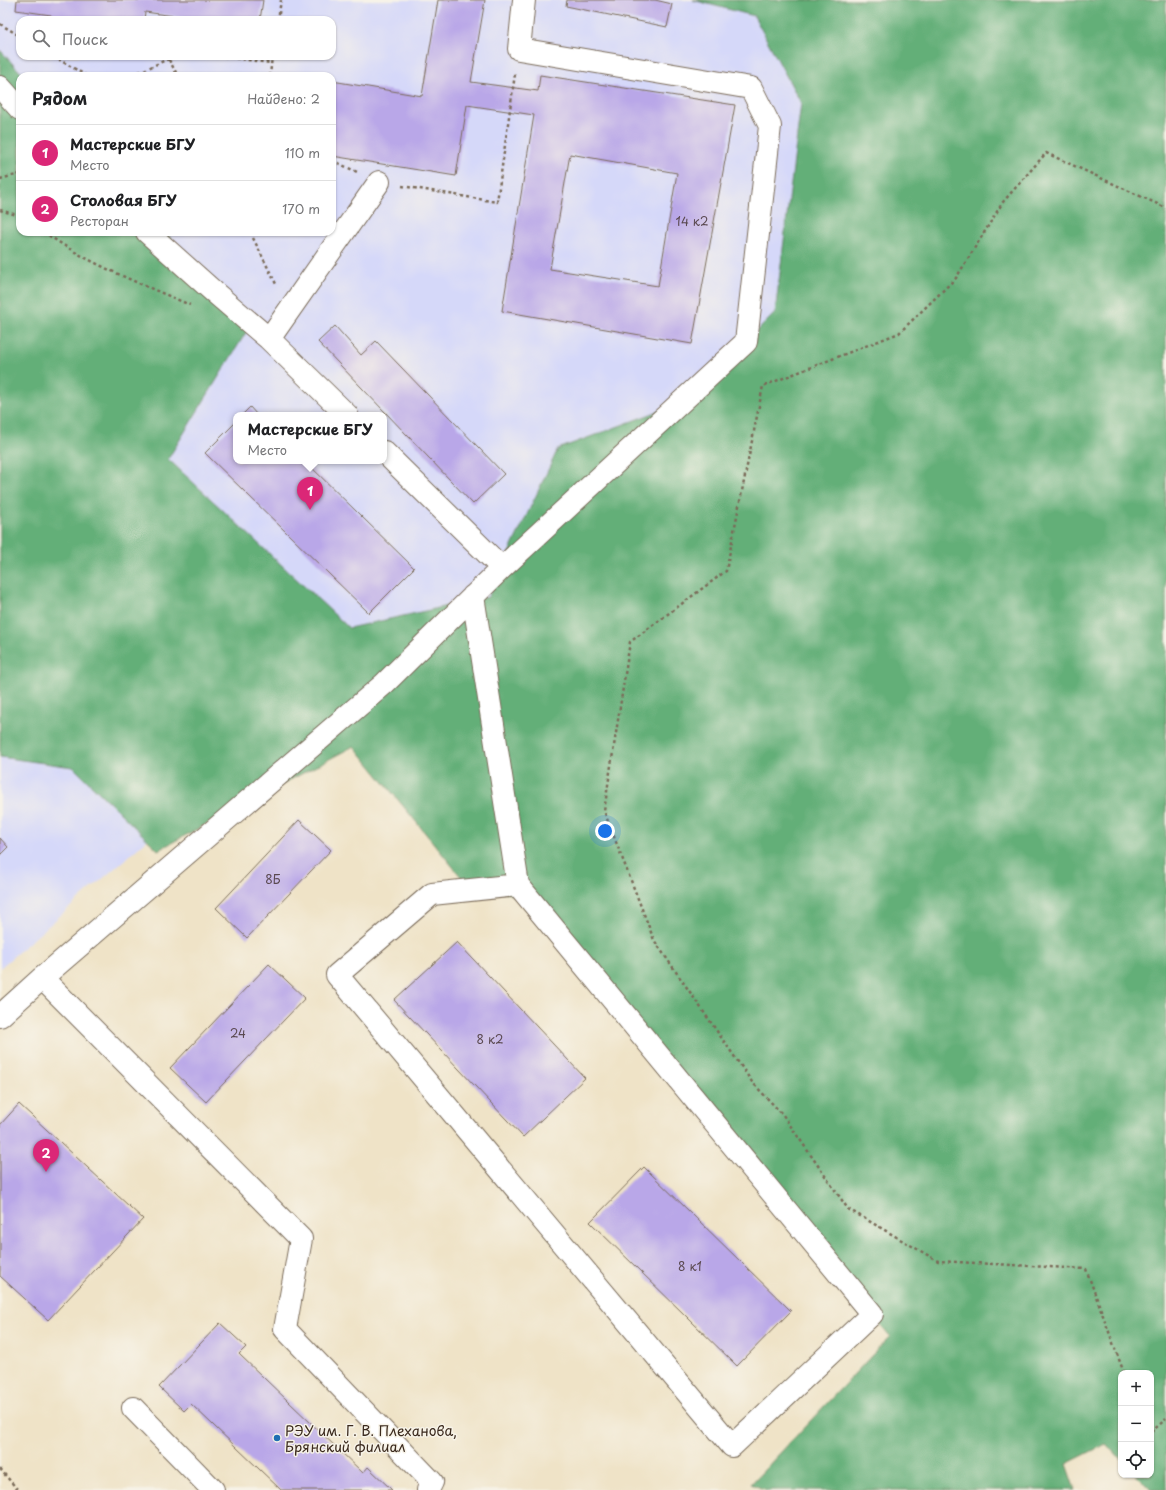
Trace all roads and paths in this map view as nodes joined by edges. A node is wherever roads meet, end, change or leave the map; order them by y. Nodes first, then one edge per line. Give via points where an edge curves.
1 (281, 0) edge
2 (524, 0) edge
3 (279, 16) edge
4 (0, 24) edge
5 (16, 34) edge
6 (519, 49) junction
7 (60, 60) edge
8 (168, 60) joint
9 (248, 60) edge
10 (271, 60) edge
11 (271, 63) junction
12 (79, 72) edge
13 (139, 72) edge
14 (176, 72) edge
15 (270, 72) edge
16 (0, 87) edge
17 (16, 105) edge
18 (16, 175) edge
19 (0, 179) edge
20 (379, 182) joint
21 (1166, 208) edge
22 (0, 210) edge
23 (16, 215) edge
24 (49, 236) edge
25 (151, 236) edge
26 (253, 236) edge
27 (192, 306) dead end
28 (291, 307) junction
29 (269, 339) junction
30 (344, 412) edge
31 (387, 455) edge
32 (502, 568) junction
33 (474, 596) junction
34 (518, 885) junction
35 (42, 978) junction
36 (0, 1016) edge
37 (1123, 1370) edge
38 (133, 1408) dead end
39 (1166, 1419) edge
40 (1154, 1429) edge
41 (0, 1469) edge
42 (18, 1490) edge
43 (213, 1490) edge
44 (428, 1490) edge

1 - 3 path
2 - 6 lane
4 - 5 path
6 - 20 path via 497,202
6 - 32 lane via 751,88 770,126 746,342
7 - 12 path
8 - 13 path
8 - 14 path
9 - 11 path
10 - 11 path
11 - 15 path
16 - 17 lane
18 - 19 path
20 - 28 lane
21 - 37 path via 1046,153 1003,202 956,278 899,333 763,386 726,571 630,642 604,811 654,940 752,1082 783,1115 848,1209 938,1261 1086,1270
22 - 23 path
24 - 27 path via 104,268
25 - 29 lane
26 - 28 path via 276,285
28 - 29 lane
29 - 30 lane
31 - 32 lane
32 - 33 lane
33 - 34 lane
33 - 35 lane via 384,684
34 - 34 lane via 872,1314 732,1446 337,975 432,894
35 - 36 lane
35 - 44 lane via 301,1238 285,1329 432,1482
38 - 43 lane
39 - 40 path
41 - 42 path

